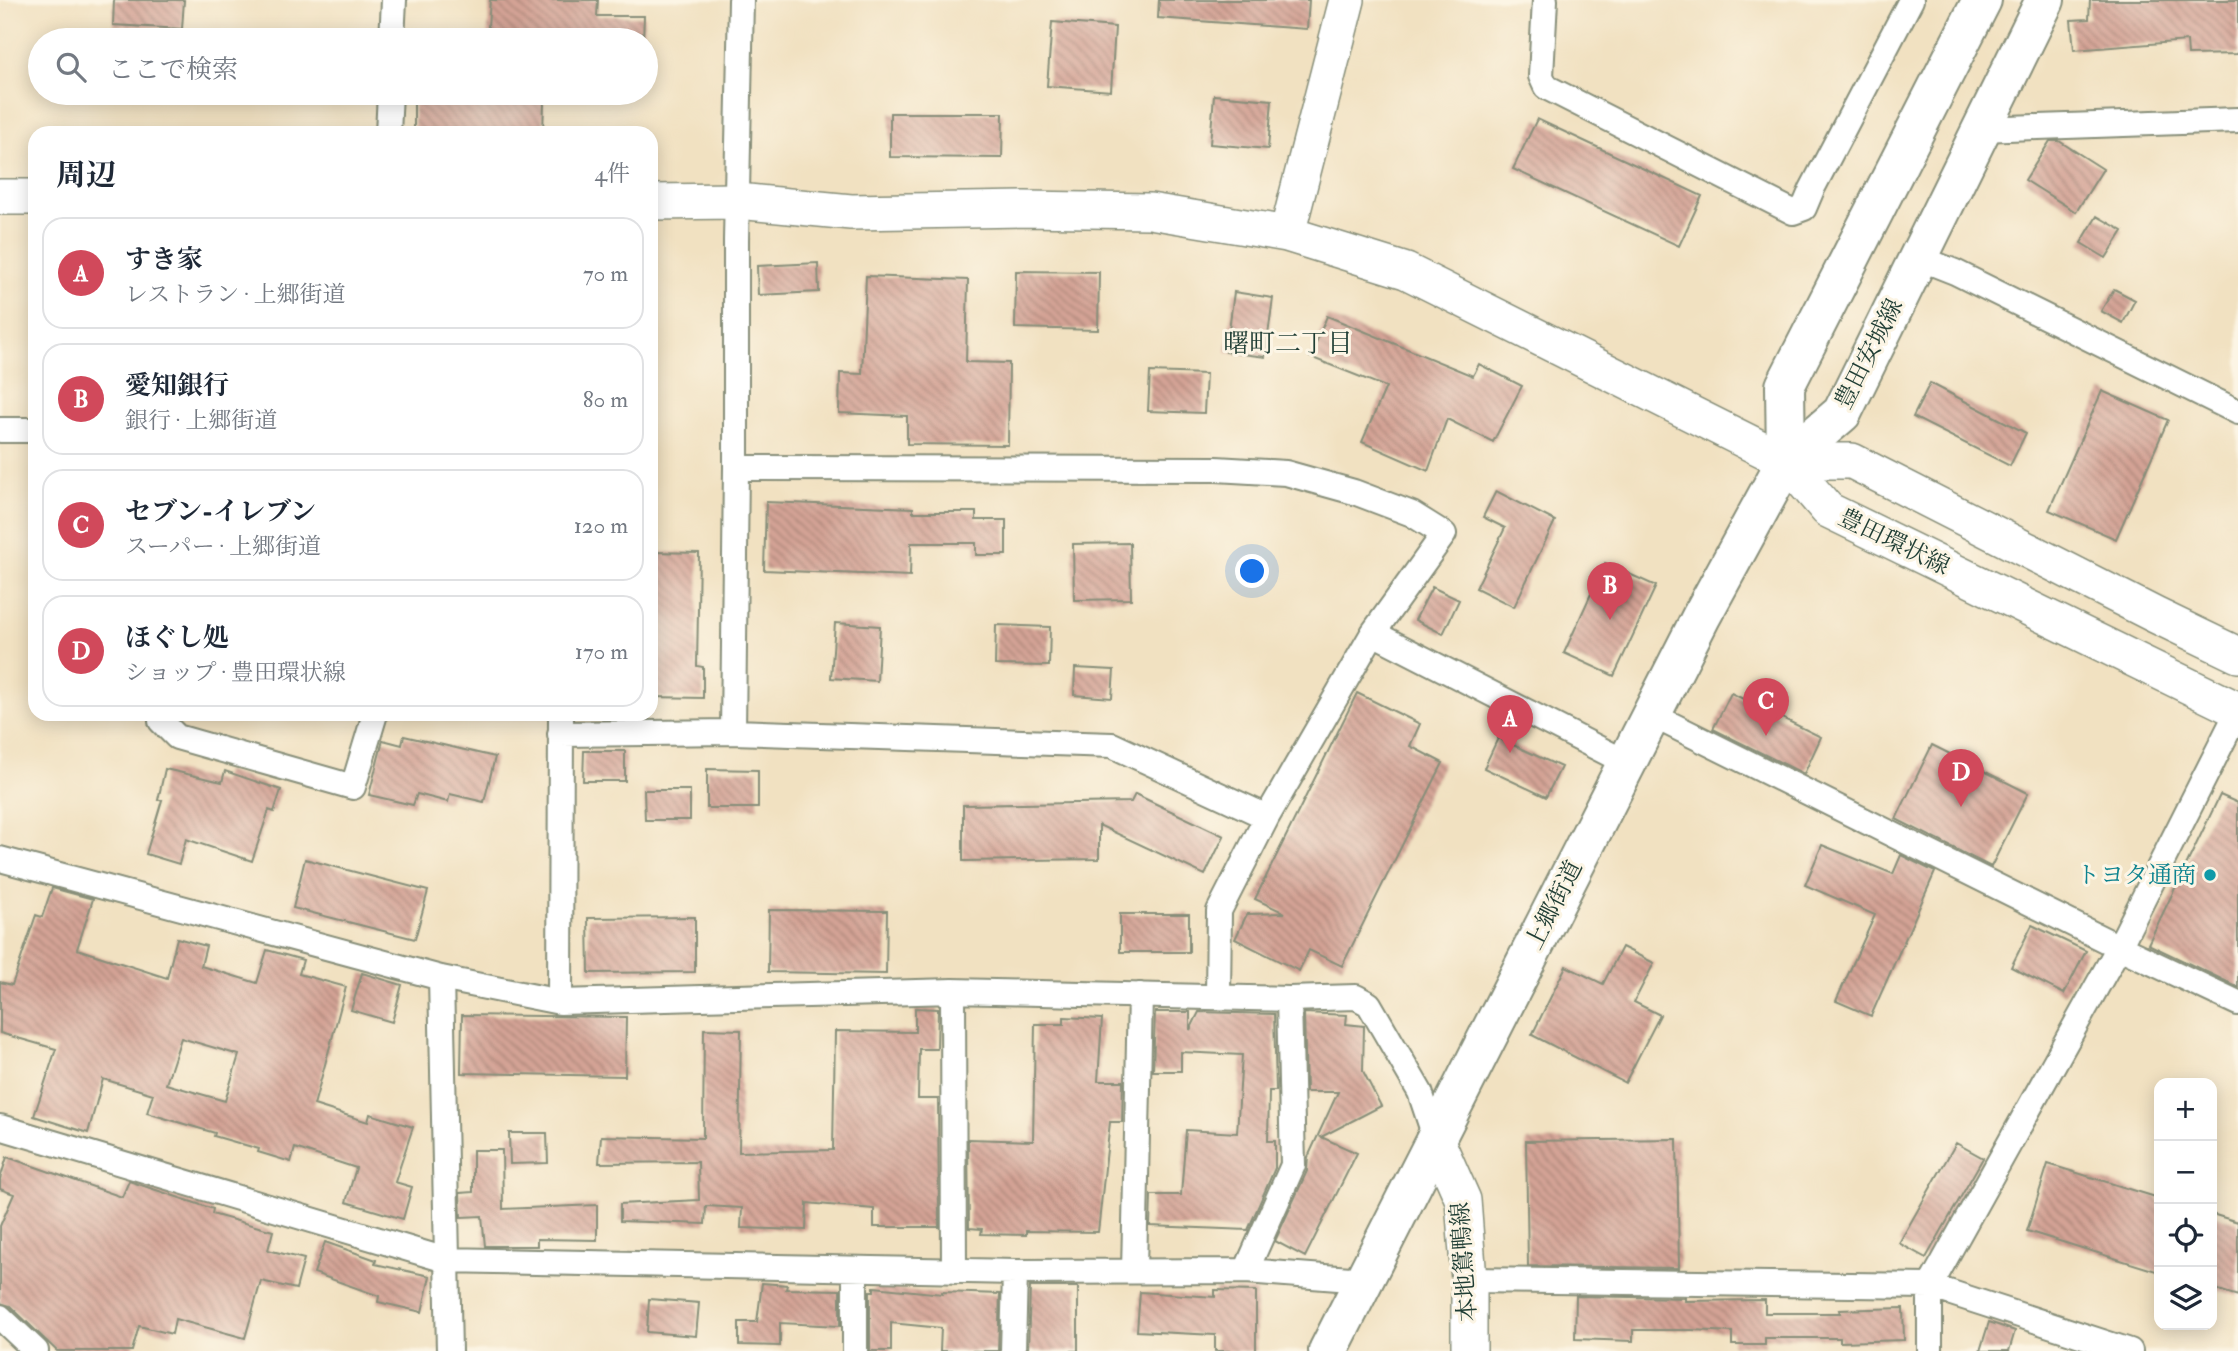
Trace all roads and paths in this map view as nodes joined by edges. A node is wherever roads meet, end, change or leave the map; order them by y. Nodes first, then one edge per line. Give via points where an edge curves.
1 (394, 0) edge
2 (741, 0) edge
3 (1348, 0) edge
4 (1545, 0) edge
5 (1911, 0) edge
6 (1982, 0) edge
7 (2045, 0) edge
8 (393, 28) edge
9 (389, 105) edge
10 (2238, 120) edge
11 (388, 126) edge
12 (1981, 128) junction
13 (0, 197) edge
14 (28, 197) edge
15 (738, 201) junction
16 (658, 202) edge
17 (1287, 234) junction
18 (1917, 257) junction
19 (2238, 412) edge
20 (0, 430) edge
21 (28, 430) edge
22 (1786, 461) junction
23 (736, 468) junction
24 (1373, 633) junction
25 (2238, 655) edge
26 (2238, 710) edge
27 (1653, 715) junction
28 (161, 721) edge
29 (373, 721) edge
30 (561, 724) edge
31 (733, 732) junction
32 (1627, 763) junction
33 (1266, 817) junction
34 (0, 859) edge
35 (2119, 947) junction
36 (441, 978) junction
37 (953, 991) junction
38 (1140, 995) junction
39 (1218, 996) junction
40 (1289, 999) junction
41 (560, 1002) junction
42 (2238, 1003) edge
43 (0, 1127) edge
44 (1435, 1137) junction
45 (446, 1260) junction
46 (855, 1269) junction
47 (1246, 1270) junction
48 (954, 1271) junction
49 (1135, 1271) junction
50 (1015, 1272) junction
51 (1364, 1280) junction
52 (1469, 1280) junction
53 (1930, 1286) junction
54 (0, 1317) edge
55 (36, 1351) edge
56 (449, 1351) edge
57 (855, 1351) edge
58 (1013, 1351) edge
59 (1328, 1351) edge
60 (1469, 1351) edge
61 (1930, 1351) edge
62 (2130, 1351) edge

1 - 8 street
2 - 15 street
3 - 17 street
4 - 5 street via 1541,76 1546,87 1793,212 1804,208
6 - 22 main road via 1785,386
7 - 12 main road, 豊田安城線
9 - 11 street
10 - 12 street
12 - 18 main road, 豊田安城線
13 - 14 street
15 - 16 street
15 - 17 street via 851,212 1150,211
15 - 23 street
17 - 22 street via 1406,271
18 - 19 street
18 - 22 main road, 豊田安城線 via 1842,413
20 - 21 street
22 - 25 street via 1852,461
22 - 26 street, 豊田環状線 via 1828,510
22 - 27 main road, 上郷街道
23 - 24 street via 1286,473 1412,514 1444,534
23 - 31 street
24 - 32 street
24 - 33 street
26 - 35 street
27 - 32 main road, 上郷街道
27 - 35 street
28 - 29 street via 177,737 353,787
30 - 31 street
30 - 41 street
31 - 33 street via 1112,746
32 - 44 main road, 上郷街道
33 - 39 street via 1219,911
34 - 36 street
35 - 42 street
35 - 53 street
36 - 41 street
36 - 45 street
37 - 38 street
37 - 41 street
37 - 48 street
38 - 39 street
38 - 49 street
39 - 40 street
40 - 44 street via 1356,998 1369,1004 1420,1092
40 - 47 street via 1293,1165
43 - 45 street
44 - 51 main road, 上郷街道
44 - 52 street, 本地鴛鴨線 via 1463,1200
45 - 46 street
45 - 56 street
46 - 48 street
46 - 57 street
47 - 49 street
47 - 51 street
48 - 50 street
49 - 50 street
50 - 58 street
51 - 59 main road, 上郷街道
52 - 53 street
52 - 60 street, 本地鴛鴨線
53 - 61 street
53 - 62 street
54 - 55 street

